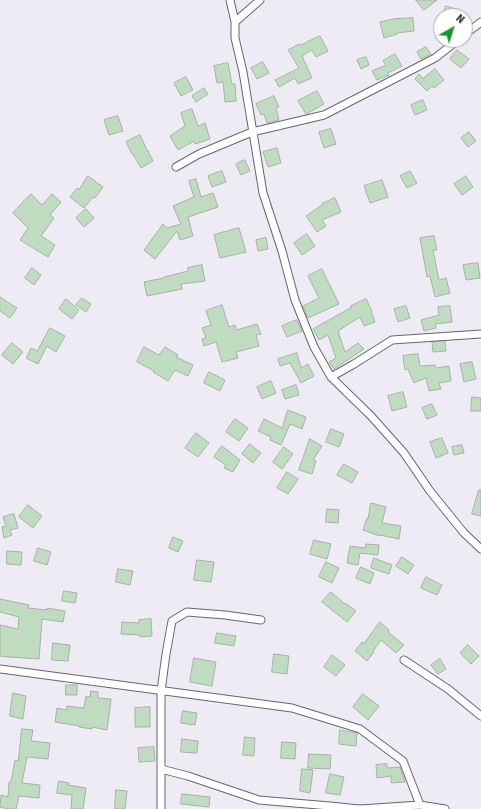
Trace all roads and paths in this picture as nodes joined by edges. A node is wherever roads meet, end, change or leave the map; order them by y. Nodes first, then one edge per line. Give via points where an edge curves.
1 (230, 0) edge
2 (260, 0) edge
3 (235, 22) junction
4 (448, 48) edge
5 (252, 132) junction
6 (176, 167) dead end
7 (481, 334) edge
8 (331, 376) junction
9 (481, 549) edge
10 (261, 620) dead end
11 (404, 660) dead end
12 (0, 669) edge
13 (161, 690) junction
14 (481, 716) edge
15 (161, 769) junction
16 (420, 806) junction
17 (161, 809) edge
18 (360, 809) edge
19 (445, 809) edge

1 - 3 street
2 - 3 street
3 - 5 street via 234,38 243,72
4 - 5 street via 435,58 324,116
5 - 6 street via 199,154
5 - 8 street via 263,193 295,300 314,347
7 - 8 street via 392,340
8 - 9 street via 404,453 430,491 464,533
10 - 13 street via 187,612 172,621
11 - 14 street via 448,689
12 - 13 street
13 - 15 street
13 - 16 street via 292,708 360,729 403,761
15 - 17 street
15 - 18 street via 259,800
16 - 18 street
16 - 19 street

